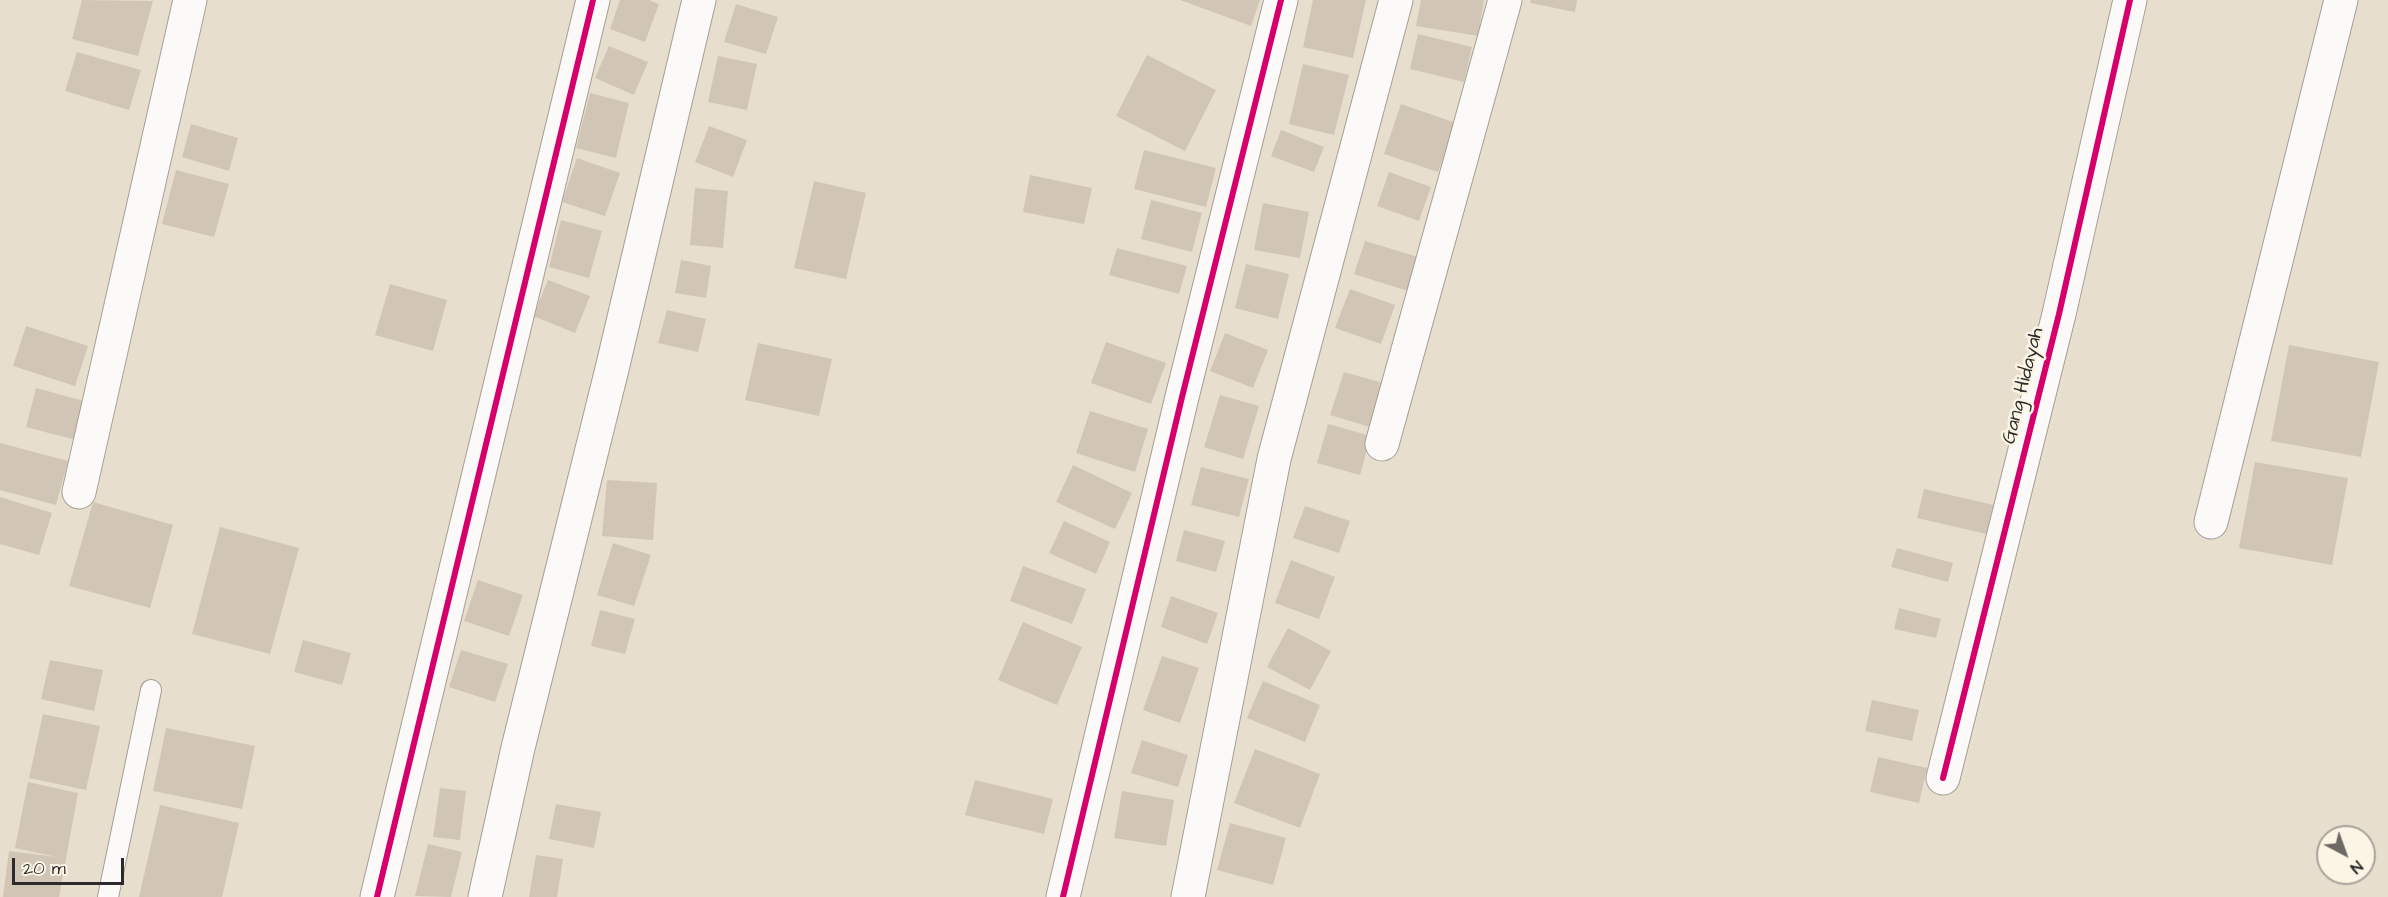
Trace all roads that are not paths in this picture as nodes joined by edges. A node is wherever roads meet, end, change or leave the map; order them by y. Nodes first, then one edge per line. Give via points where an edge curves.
1 (190, 0) edge
2 (593, 0) edge
3 (699, 0) edge
4 (1281, 0) edge
5 (1396, 0) edge
6 (1505, 0) edge
7 (2130, 0) edge
8 (2341, 0) edge
9 (1382, 444) dead end
10 (79, 492) dead end
11 (2211, 522) dead end
12 (151, 690) dead end
13 (1943, 778) dead end
14 (108, 897) edge
15 (377, 897) edge
16 (485, 897) edge
17 (1063, 897) edge
18 (1188, 897) edge

1 - 10 street
2 - 15 street
3 - 16 street
4 - 17 street
5 - 18 street via 1274,459
6 - 9 street
7 - 13 street, Gang Hidayah via 2059,314
8 - 11 street
12 - 14 lane

